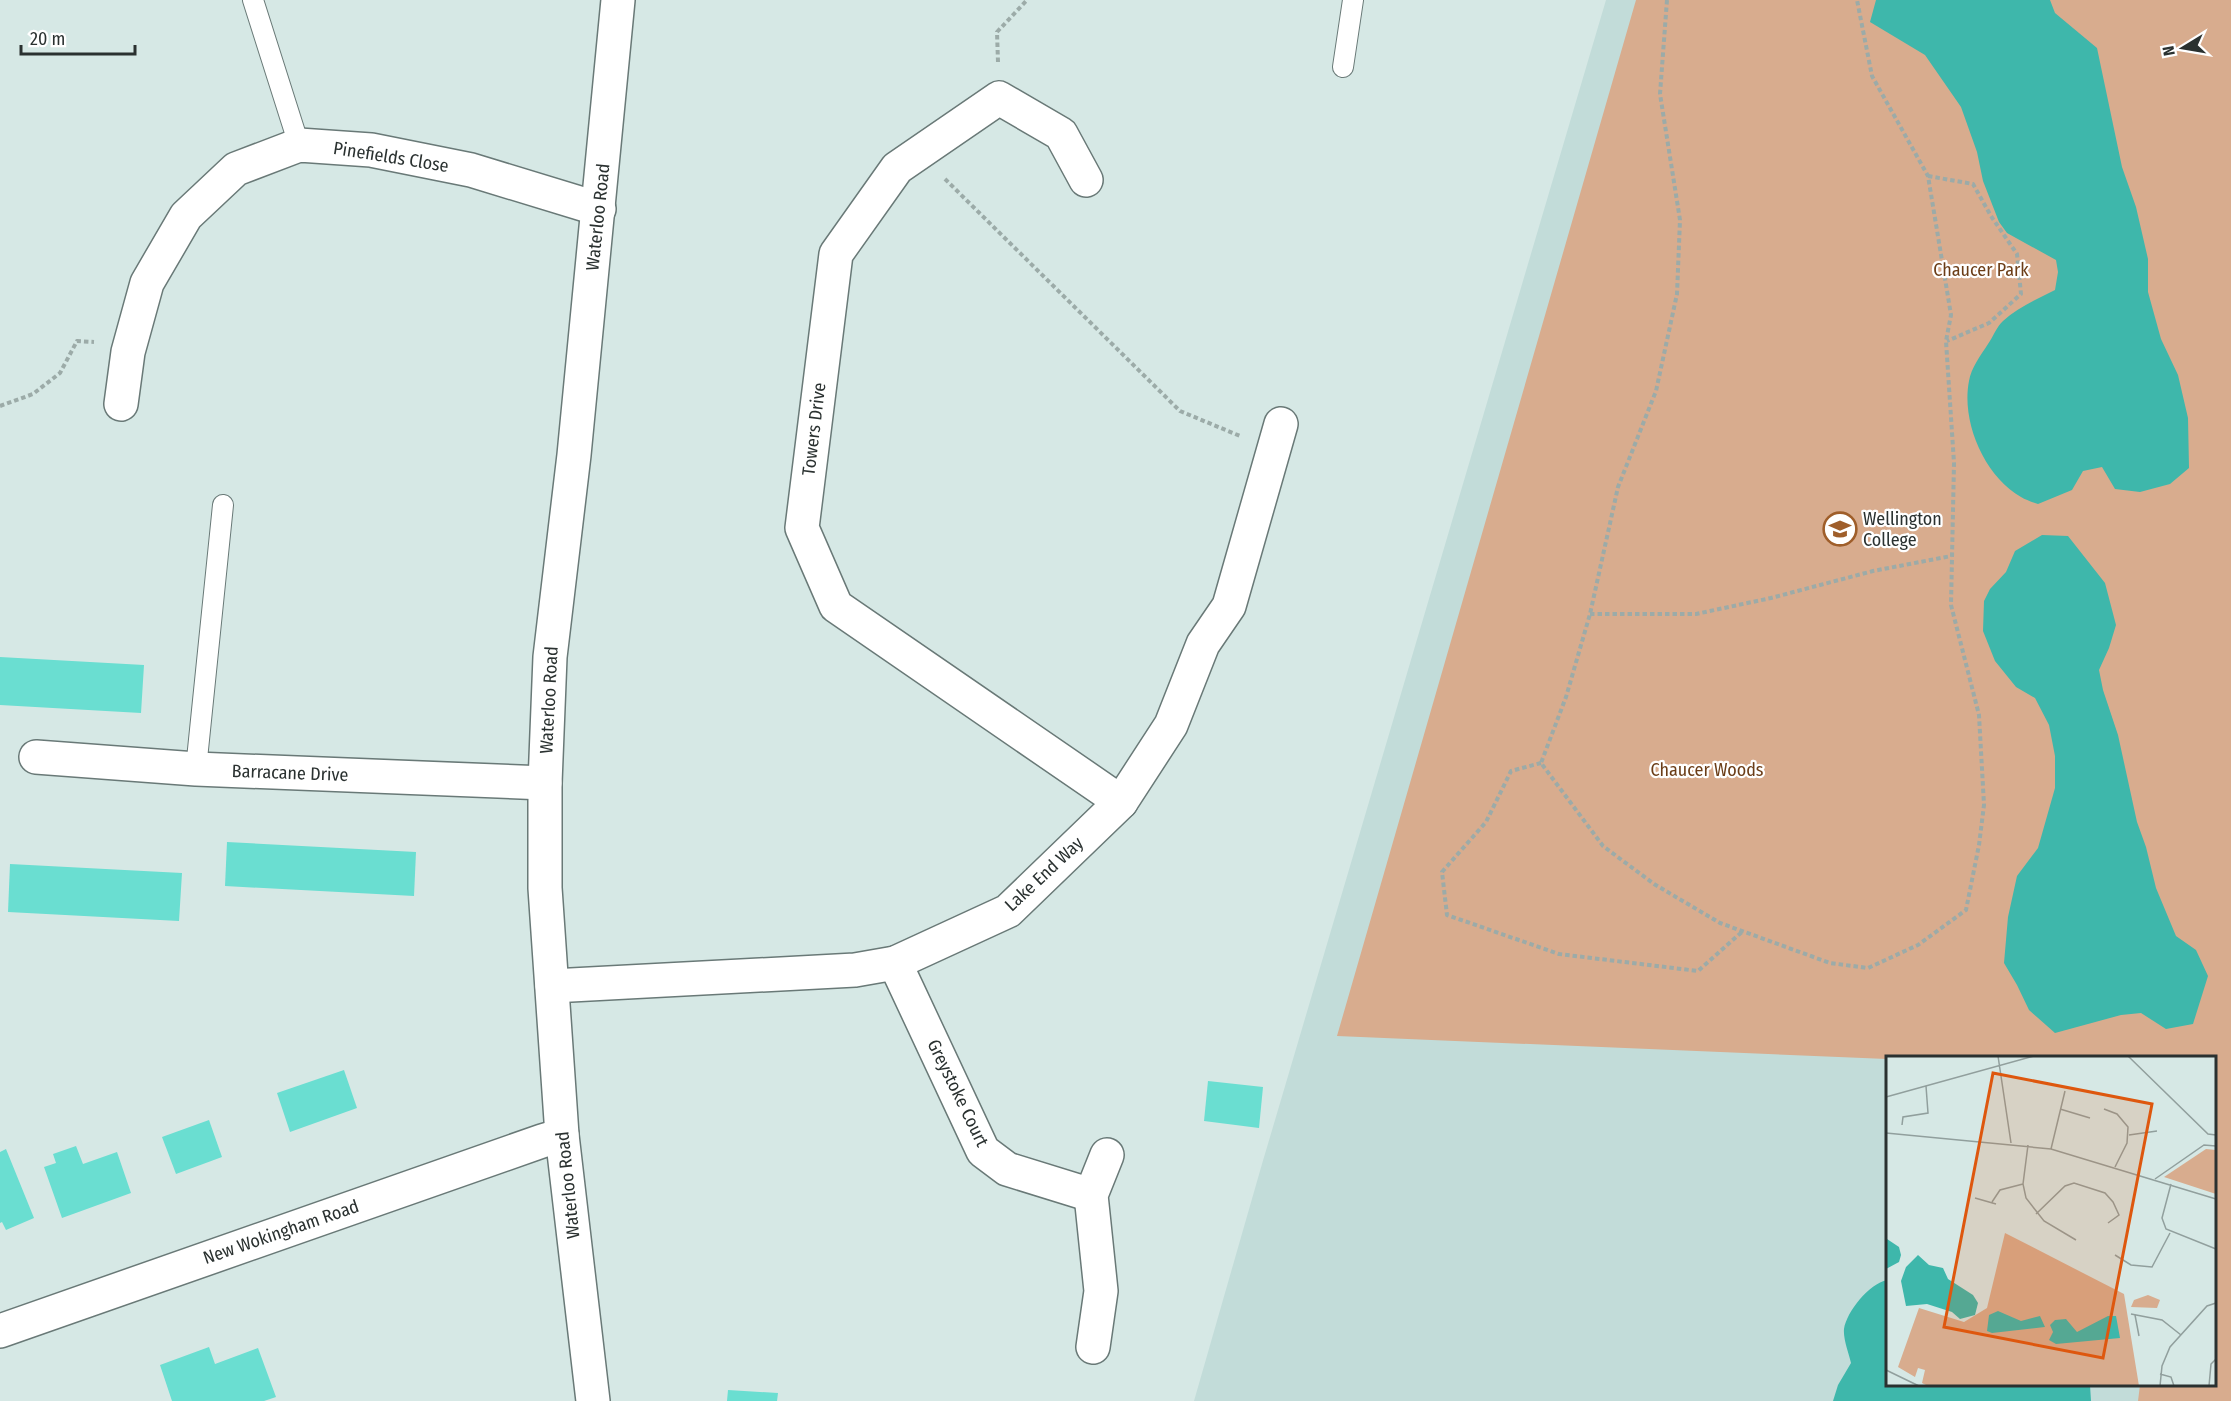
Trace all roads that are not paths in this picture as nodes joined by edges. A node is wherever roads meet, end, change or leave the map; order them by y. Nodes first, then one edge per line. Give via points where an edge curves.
1 (253, 0) edge
2 (618, 0) edge
3 (1353, 0) edge
4 (1343, 67) dead end
5 (299, 145) junction
6 (1086, 180) dead end
7 (599, 209) junction
8 (121, 404) dead end
9 (1277, 437) road end
10 (223, 505) dead end
11 (36, 757) dead end
12 (196, 769) junction
13 (545, 783) junction
14 (1121, 802) junction
15 (895, 963) junction
16 (552, 986) junction
17 (562, 1136) junction
18 (1107, 1155) dead end
19 (1091, 1196) junction
20 (0, 1330) edge
21 (1093, 1347) dead end
22 (593, 1401) edge

1 - 5 lane
2 - 7 street, Waterloo Road
3 - 4 lane
5 - 7 street, Pinefields Close via 371,150 471,170
5 - 8 street, Pinefields Close via 236,169 186,216 147,283 128,352
6 - 14 street, Towers Drive via 1061,134 999,98 897,168 836,254 802,528 836,606
7 - 13 street, Waterloo Road via 550,657
9 - 14 street, Lake End Way via 1229,606 1203,644 1171,725
10 - 12 lane
11 - 12 street, Barracane Drive
12 - 13 street, Barracane Drive
13 - 16 street, Waterloo Road via 545,888
14 - 15 street, Lake End Way via 1008,911
15 - 16 street, Lake End Way via 855,970
15 - 19 street, Greystoke Court via 984,1151 1007,1169
16 - 17 street, Waterloo Road
17 - 20 street, New Wokingham Road
17 - 22 street, Waterloo Road
18 - 19 street
19 - 21 street via 1101,1291

